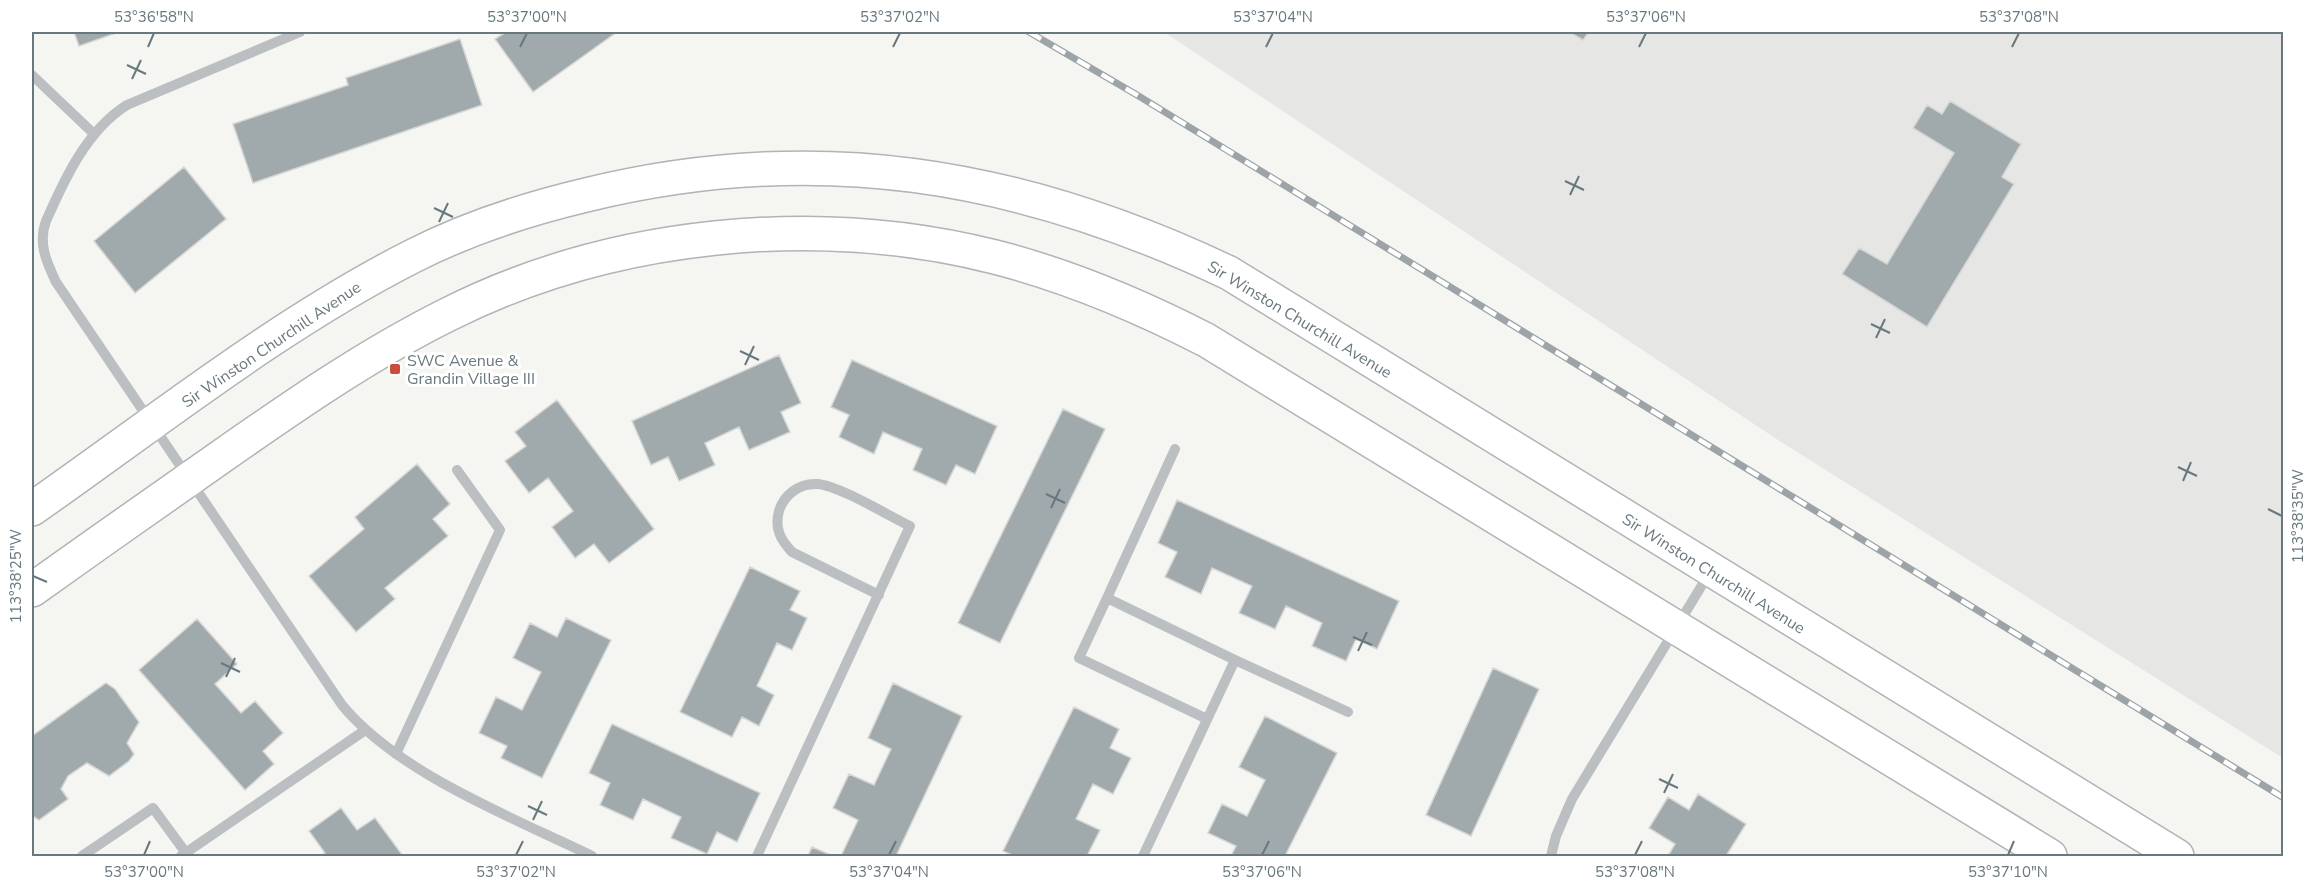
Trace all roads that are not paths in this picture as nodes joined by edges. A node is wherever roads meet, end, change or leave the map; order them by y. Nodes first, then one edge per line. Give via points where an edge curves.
1 (300, 32) edge
2 (32, 75) edge
3 (93, 133) junction
4 (37, 234) edge
5 (154, 423) junction
6 (1175, 449) dead end
7 (457, 470) dead end
8 (191, 478) junction
9 (32, 509) edge
10 (1711, 571) junction
11 (32, 590) edge
12 (879, 595) junction
13 (1107, 598) junction
14 (1676, 626) junction
15 (1235, 660) junction
16 (1348, 712) dead end
17 (1207, 720) junction
18 (364, 731) junction
19 (396, 754) junction
20 (184, 855) edge
21 (82, 856) edge
22 (592, 856) edge
23 (757, 856) edge
24 (1143, 856) edge
25 (1551, 856) edge
26 (2050, 856) edge
27 (2177, 856) edge

1 - 3 street via 127,105
2 - 3 street
3 - 4 street
4 - 5 street via 56,282
5 - 8 street
5 - 9 main road, Sir Winston Churchill Avenue
5 - 10 main road, Sir Winston Churchill Avenue via 311,314 364,282 456,236 556,202 668,178 812,168 871,170 1021,195 1139,233 1209,264
6 - 13 street
7 - 19 street via 500,530
8 - 11 main road
8 - 14 main road via 305,398 387,347 529,279 631,252 745,236 811,234 874,238 994,257 1094,288 1155,314 1252,366
8 - 18 street via 342,705
10 - 14 street
10 - 27 main road, Sir Winston Churchill Avenue
12 - 12 street via 910,526 818,484 800,486 785,498 778,513 777,530 787,547
12 - 23 street
13 - 15 street
13 - 17 street via 1079,658
14 - 25 street via 1572,799
14 - 26 main road
15 - 16 street
15 - 17 street
17 - 24 street
18 - 19 street
18 - 20 street
19 - 22 street via 439,781
20 - 21 street via 153,808

